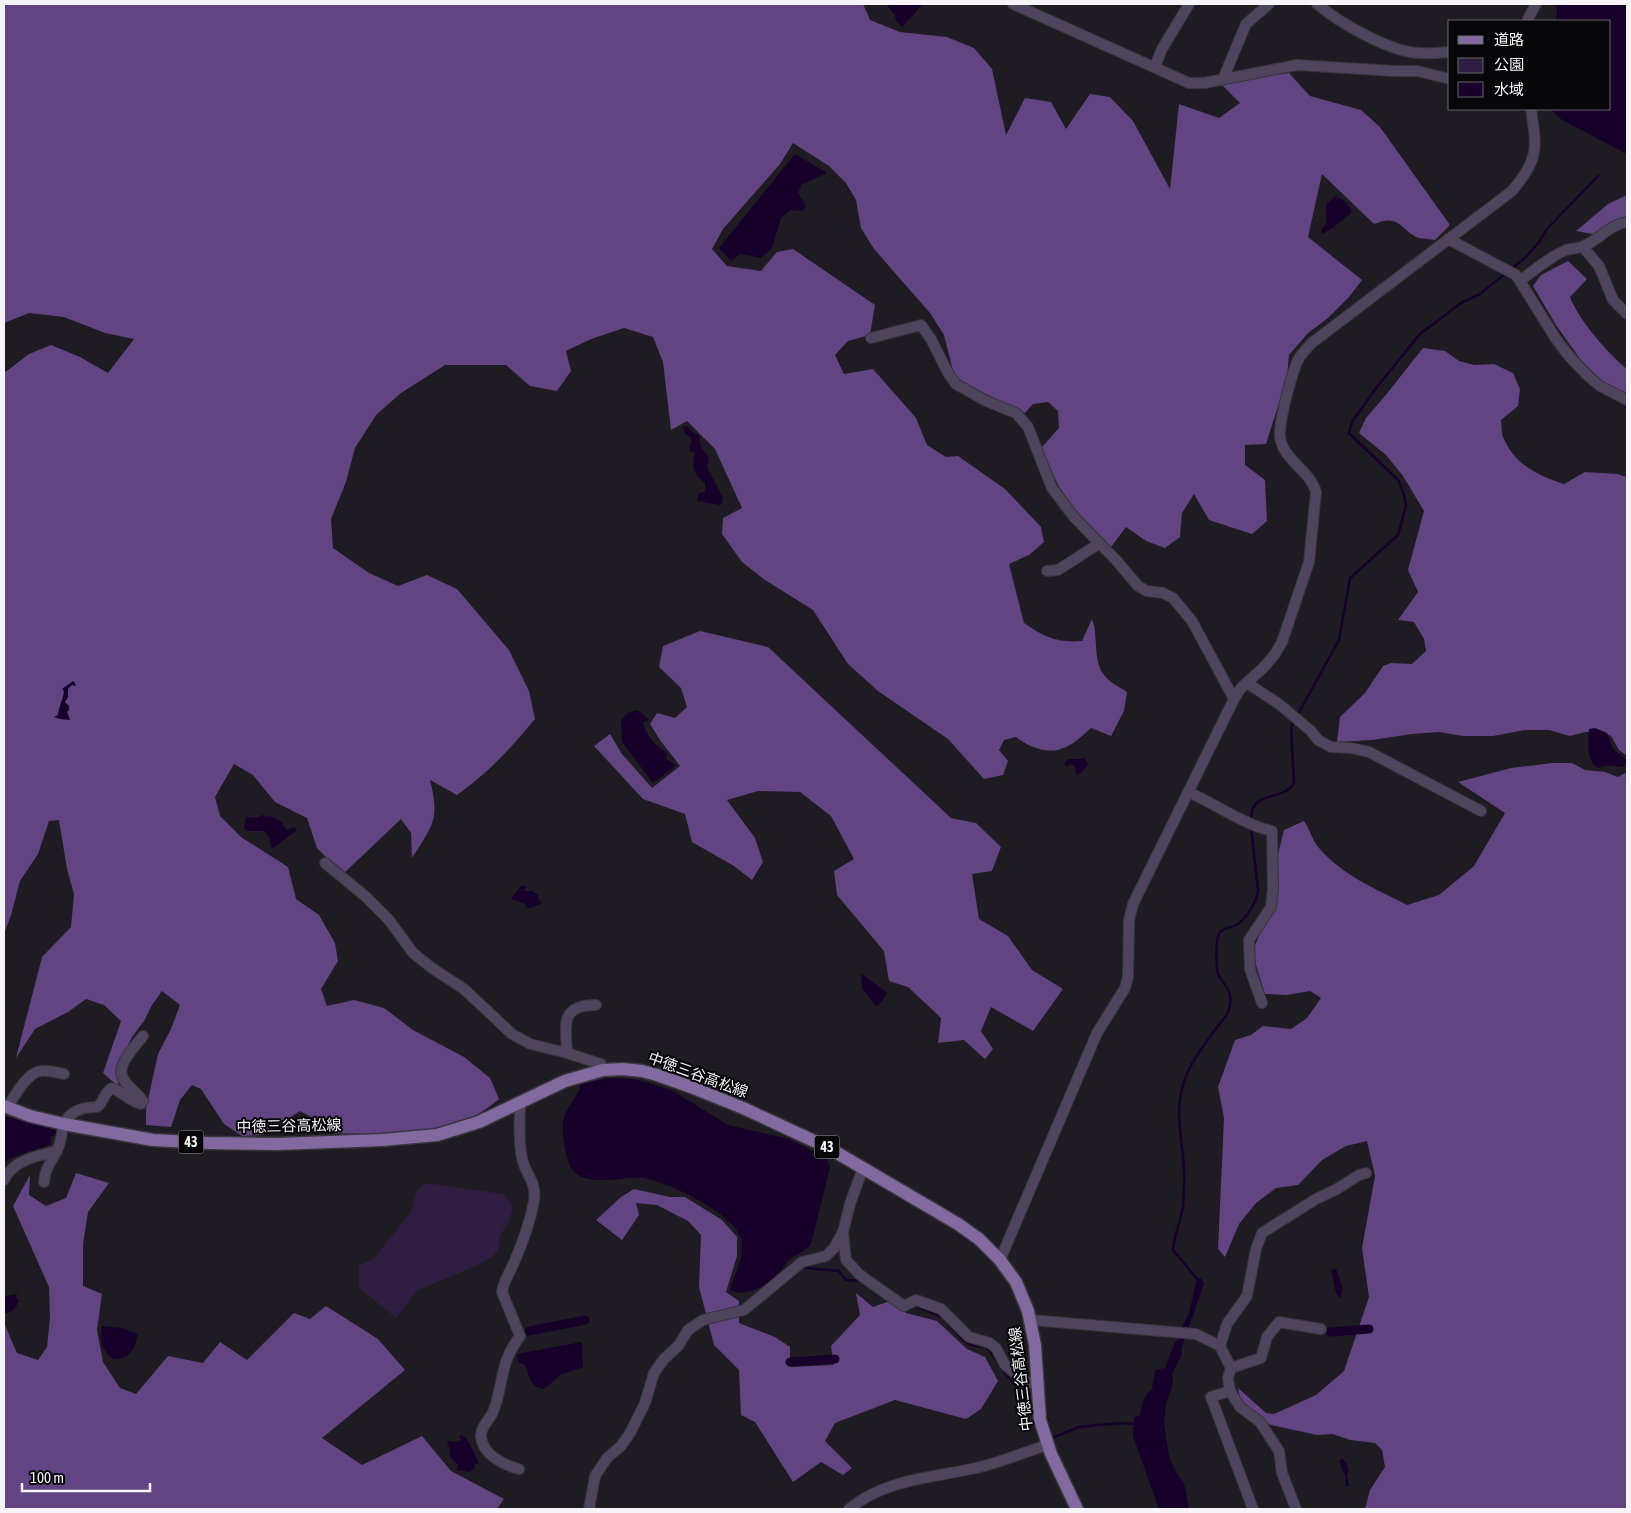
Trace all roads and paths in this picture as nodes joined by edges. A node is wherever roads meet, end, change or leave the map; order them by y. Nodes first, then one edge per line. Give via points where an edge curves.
1 (1013, 4) edge
2 (1188, 4) edge
3 (1269, 4) edge
4 (1317, 4) edge
5 (1536, 4) edge
6 (1528, 20) edge
7 (1448, 52) edge
8 (1417, 53) junction
9 (1155, 66) junction
10 (1417, 71) junction
11 (1448, 78) edge
12 (1223, 79) junction
13 (1531, 110) edge
14 (1627, 222) edge
15 (1448, 239) junction
16 (1583, 247) junction
17 (1520, 280) junction
18 (1627, 314) edge
19 (871, 338) dead end
20 (1627, 400) edge
21 (1100, 543) junction
22 (1048, 571) dead end
23 (1247, 682) junction
24 (1234, 699) junction
25 (1188, 792) junction
26 (1481, 811) dead end
27 (325, 863) dead end
28 (1262, 1003) dead end
29 (596, 1005) dead end
30 (143, 1036) dead end
31 (567, 1053) junction
32 (603, 1070) junction
33 (64, 1074) dead end
34 (520, 1103) junction
35 (5, 1107) edge
36 (64, 1124) junction
37 (57, 1152) junction
38 (862, 1168) junction
39 (1366, 1173) dead end
40 (4, 1180) edge
41 (44, 1182) dead end
42 (843, 1232) junction
43 (1000, 1260) junction
44 (1031, 1320) junction
45 (1321, 1329) dead end
46 (1220, 1346) junction
47 (1231, 1368) junction
48 (1037, 1385) junction
49 (1230, 1392) junction
50 (1048, 1445) junction
51 (519, 1469) dead end
52 (589, 1509) edge
53 (849, 1509) edge
54 (1077, 1509) edge
55 (1252, 1509) edge
56 (1296, 1509) edge

1 - 9 street
2 - 9 street
3 - 12 street via 1246,24
4 - 8 street via 1359,32
5 - 6 street
7 - 8 street
8 - 10 street
9 - 12 street via 1189,83
10 - 11 street
10 - 12 street via 1297,64
13 - 15 street via 1535,152 1523,178 1512,191
14 - 16 street via 1609,228
15 - 17 street via 1510,271
15 - 23 street via 1313,342 1298,361 1291,380 1280,441 1288,457 1309,478 1316,492 1309,562 1282,642 1264,667
16 - 17 street via 1560,253
16 - 18 street via 1600,266 1613,300
17 - 20 street via 1569,356 1600,386
19 - 21 street via 921,325 956,384 1016,414 1028,427 1052,488
21 - 22 street via 1058,570
21 - 24 street via 1138,586 1173,598 1192,621
23 - 24 street
23 - 26 street via 1279,704 1318,740 1331,747 1370,752
24 - 25 street
25 - 28 street via 1252,825 1272,831 1273,889 1270,906 1249,940 1250,969
25 - 43 street via 1134,904 1129,920 1125,988 1097,1033
27 - 31 street via 389,920 413,953 464,990 512,1034 530,1044
29 - 31 street via 585,1005 569,1015 566,1020
30 - 36 street via 121,1070 125,1082 143,1101 141,1104 112,1088 107,1090 97,1108 77,1110
31 - 32 street via 601,1064
32 - 34 main road, 中徳三谷高松線 / 43 via 566,1081
32 - 38 main road, 中徳三谷高松線 / 43 via 642,1071 691,1087 799,1134
33 - 35 street via 40,1071 31,1075
34 - 36 main road, 中徳三谷高松線 / 43 via 479,1122 437,1135 382,1140 208,1144 153,1140
34 - 51 street via 521,1156 536,1190 524,1235 502,1292 520,1336 507,1358 494,1409 481,1436 492,1456 507,1466
35 - 36 main road, 中徳三谷高松線 / 43
36 - 37 street
37 - 40 street via 14,1166
37 - 41 street via 48,1164
38 - 42 street
38 - 43 main road, 中徳三谷高松線 / 43 via 958,1224
39 - 46 street via 1262,1233 1246,1296 1227,1324
42 - 48 street via 846,1260 860,1275 904,1306 916,1300 940,1309 969,1337 996,1348 1005,1365 1023,1380
42 - 52 street via 826,1256 802,1262 744,1310 703,1320 688,1330 654,1373 645,1403 630,1433 595,1476
43 - 44 main road, 中徳三谷高松線 / 43 via 1016,1282
44 - 46 street via 1196,1334
44 - 48 main road, 中徳三谷高松線 / 43 via 1036,1345
45 - 47 street via 1279,1322 1268,1337 1261,1358
46 - 47 street
47 - 49 street via 1228,1378
48 - 50 main road, 中徳三谷高松線 / 43 via 1040,1420
49 - 55 street via 1211,1397
49 - 56 street via 1240,1407 1260,1422 1278,1451 1282,1473
50 - 53 street via 972,1469 924,1477 876,1492
50 - 54 main road, 中徳三谷高松線 / 43

